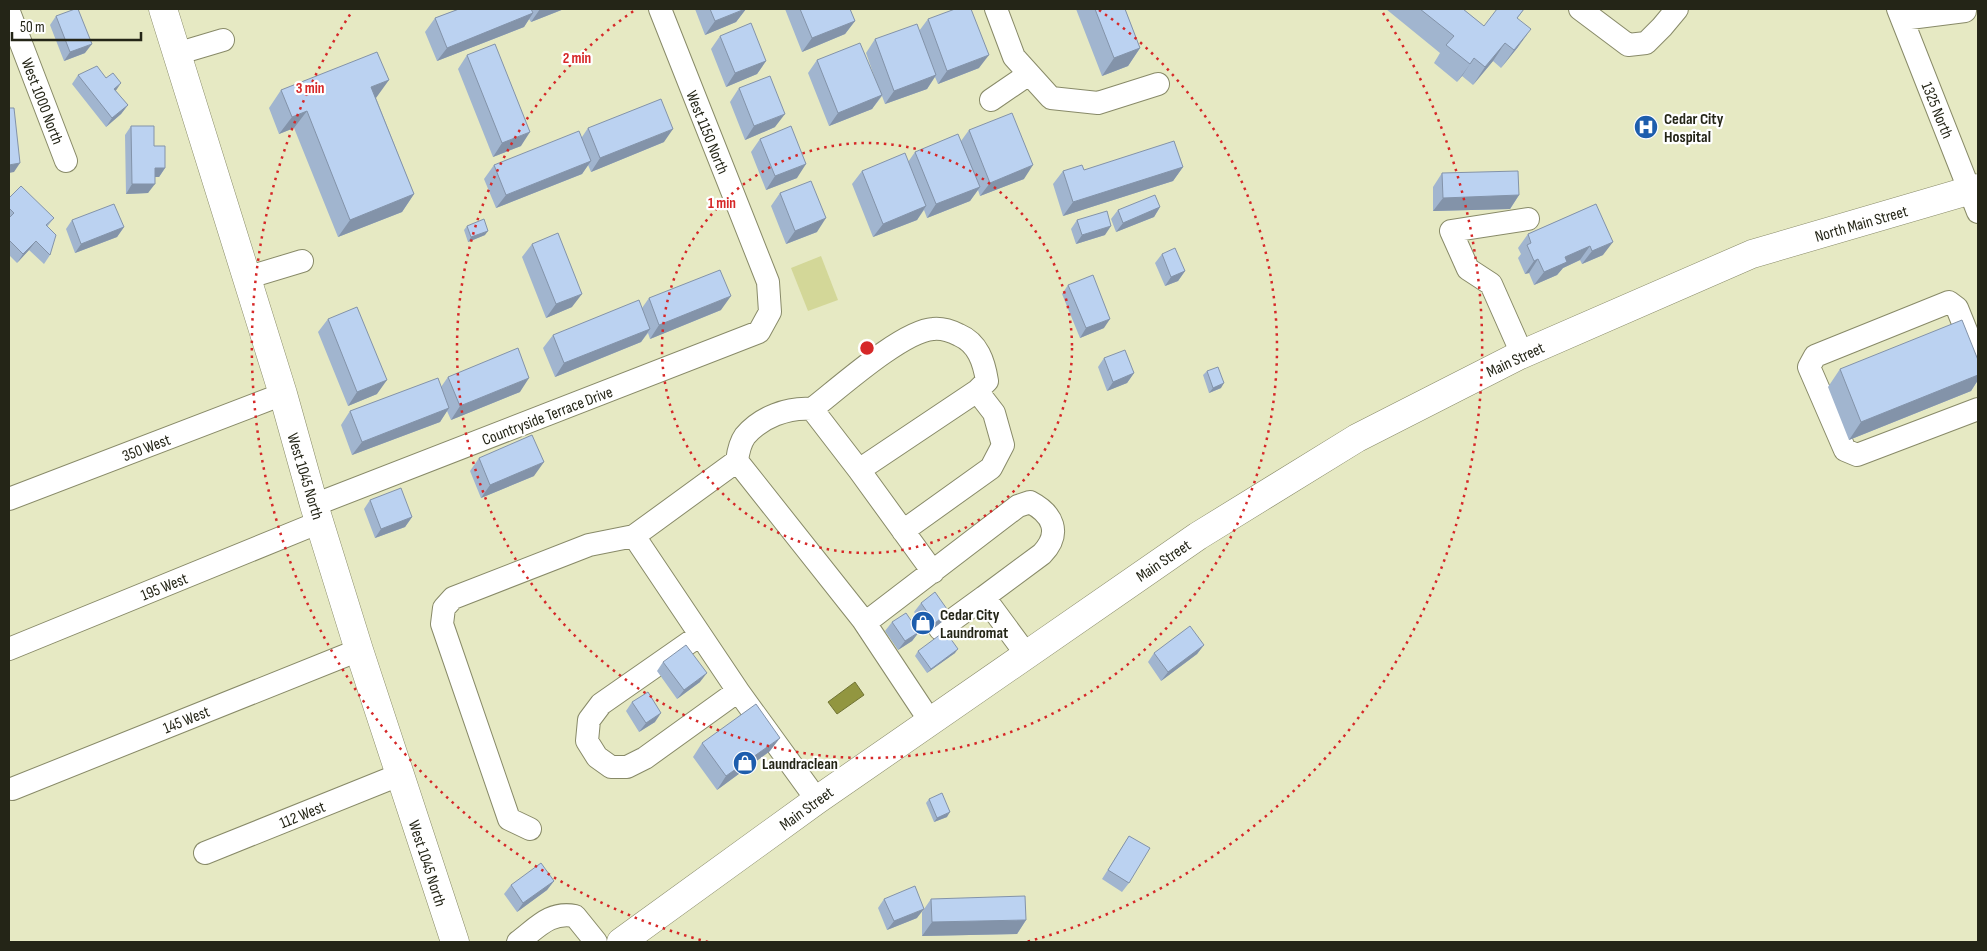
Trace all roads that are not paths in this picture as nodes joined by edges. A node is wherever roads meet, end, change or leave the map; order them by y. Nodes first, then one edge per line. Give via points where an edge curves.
1 (162, 9) edge
2 (660, 9) edge
3 (996, 9) edge
4 (1580, 9) edge
5 (1677, 9) edge
6 (1965, 10) dead end
7 (9, 12) edge
8 (1900, 14) edge
9 (223, 40) dead end
10 (176, 54) junction
11 (1029, 74) junction
12 (1158, 84) dead end
13 (991, 100) dead end
14 (66, 161) dead end
15 (1975, 197) edge
16 (1528, 219) dead end
17 (1752, 254) joint
18 (302, 261) dead end
19 (246, 278) junction
20 (770, 312) joint
21 (1522, 354) junction
22 (1978, 360) edge
23 (977, 391) junction
24 (282, 394) junction
25 (1978, 408) edge
26 (812, 409) junction
27 (737, 461) junction
28 (859, 470) junction
29 (9, 500) edge
30 (317, 514) junction
31 (903, 531) junction
32 (634, 536) junction
33 (933, 572) junction
34 (984, 597) junction
35 (864, 623) junction
36 (940, 629) edge
37 (700, 634) junction
38 (9, 649) edge
39 (359, 650) junction
40 (1026, 654) junction
41 (738, 691) junction
42 (930, 721) junction
43 (399, 775) junction
44 (12, 789) dead end
45 (817, 800) junction
46 (530, 829) dead end
47 (206, 853) dead end
48 (454, 942) edge
49 (518, 942) edge
50 (596, 942) edge
51 (621, 942) edge

1 - 10 main road, West 1045 North
2 - 20 street, West 1150 North via 768,282
3 - 11 street via 1014,57
4 - 5 street via 1628,45 1646,43
6 - 8 street
7 - 14 street, West 1000 North
8 - 15 street, 1325 North
9 - 10 street
10 - 19 main road, West 1045 North
11 - 12 street via 1051,98 1098,103
11 - 13 street
15 - 17 main road, North Main Street
16 - 21 street via 1452,231 1468,269 1490,284
17 - 21 main road, Main Street
18 - 19 street
19 - 24 main road, West 1045 North
20 - 30 street, Countryside Terrace Drive via 759,332
21 - 40 main road, Main Street via 1357,438 1198,536
22 - 25 street via 1957,308 1949,302 1815,356 1809,367 1845,450 1857,456
23 - 26 street via 986,382 985,366 978,352 968,339 950,331 933,329 919,332 888,350
23 - 28 street
23 - 31 street via 994,413 1003,445 990,468
24 - 29 street, 350 West
24 - 30 main road, West 1045 North
26 - 27 street via 790,410 772,416 756,427 745,436
26 - 28 street
27 - 32 street
27 - 35 street
28 - 31 street
30 - 38 street, 195 West
30 - 39 main road, West 1045 North
31 - 33 street
32 - 37 street
32 - 46 street via 588,545 452,598 444,608 442,624 509,819
33 - 34 street via 1018,506 1030,502 1038,506 1049,517 1053,530 1050,545
33 - 35 street
34 - 36 street
34 - 40 street
35 - 42 street
37 - 41 street
37 - 41 street via 600,704 589,720 587,741 597,757 611,767 627,767 645,758
39 - 43 main road, West 1045 North
39 - 44 street, 145 West
40 - 42 main road, Main Street
41 - 45 street
42 - 45 main road, Main Street
43 - 47 street, 112 West
43 - 48 main road, West 1045 North
45 - 51 main road, Main Street
49 - 50 street via 553,916 566,914 575,916

